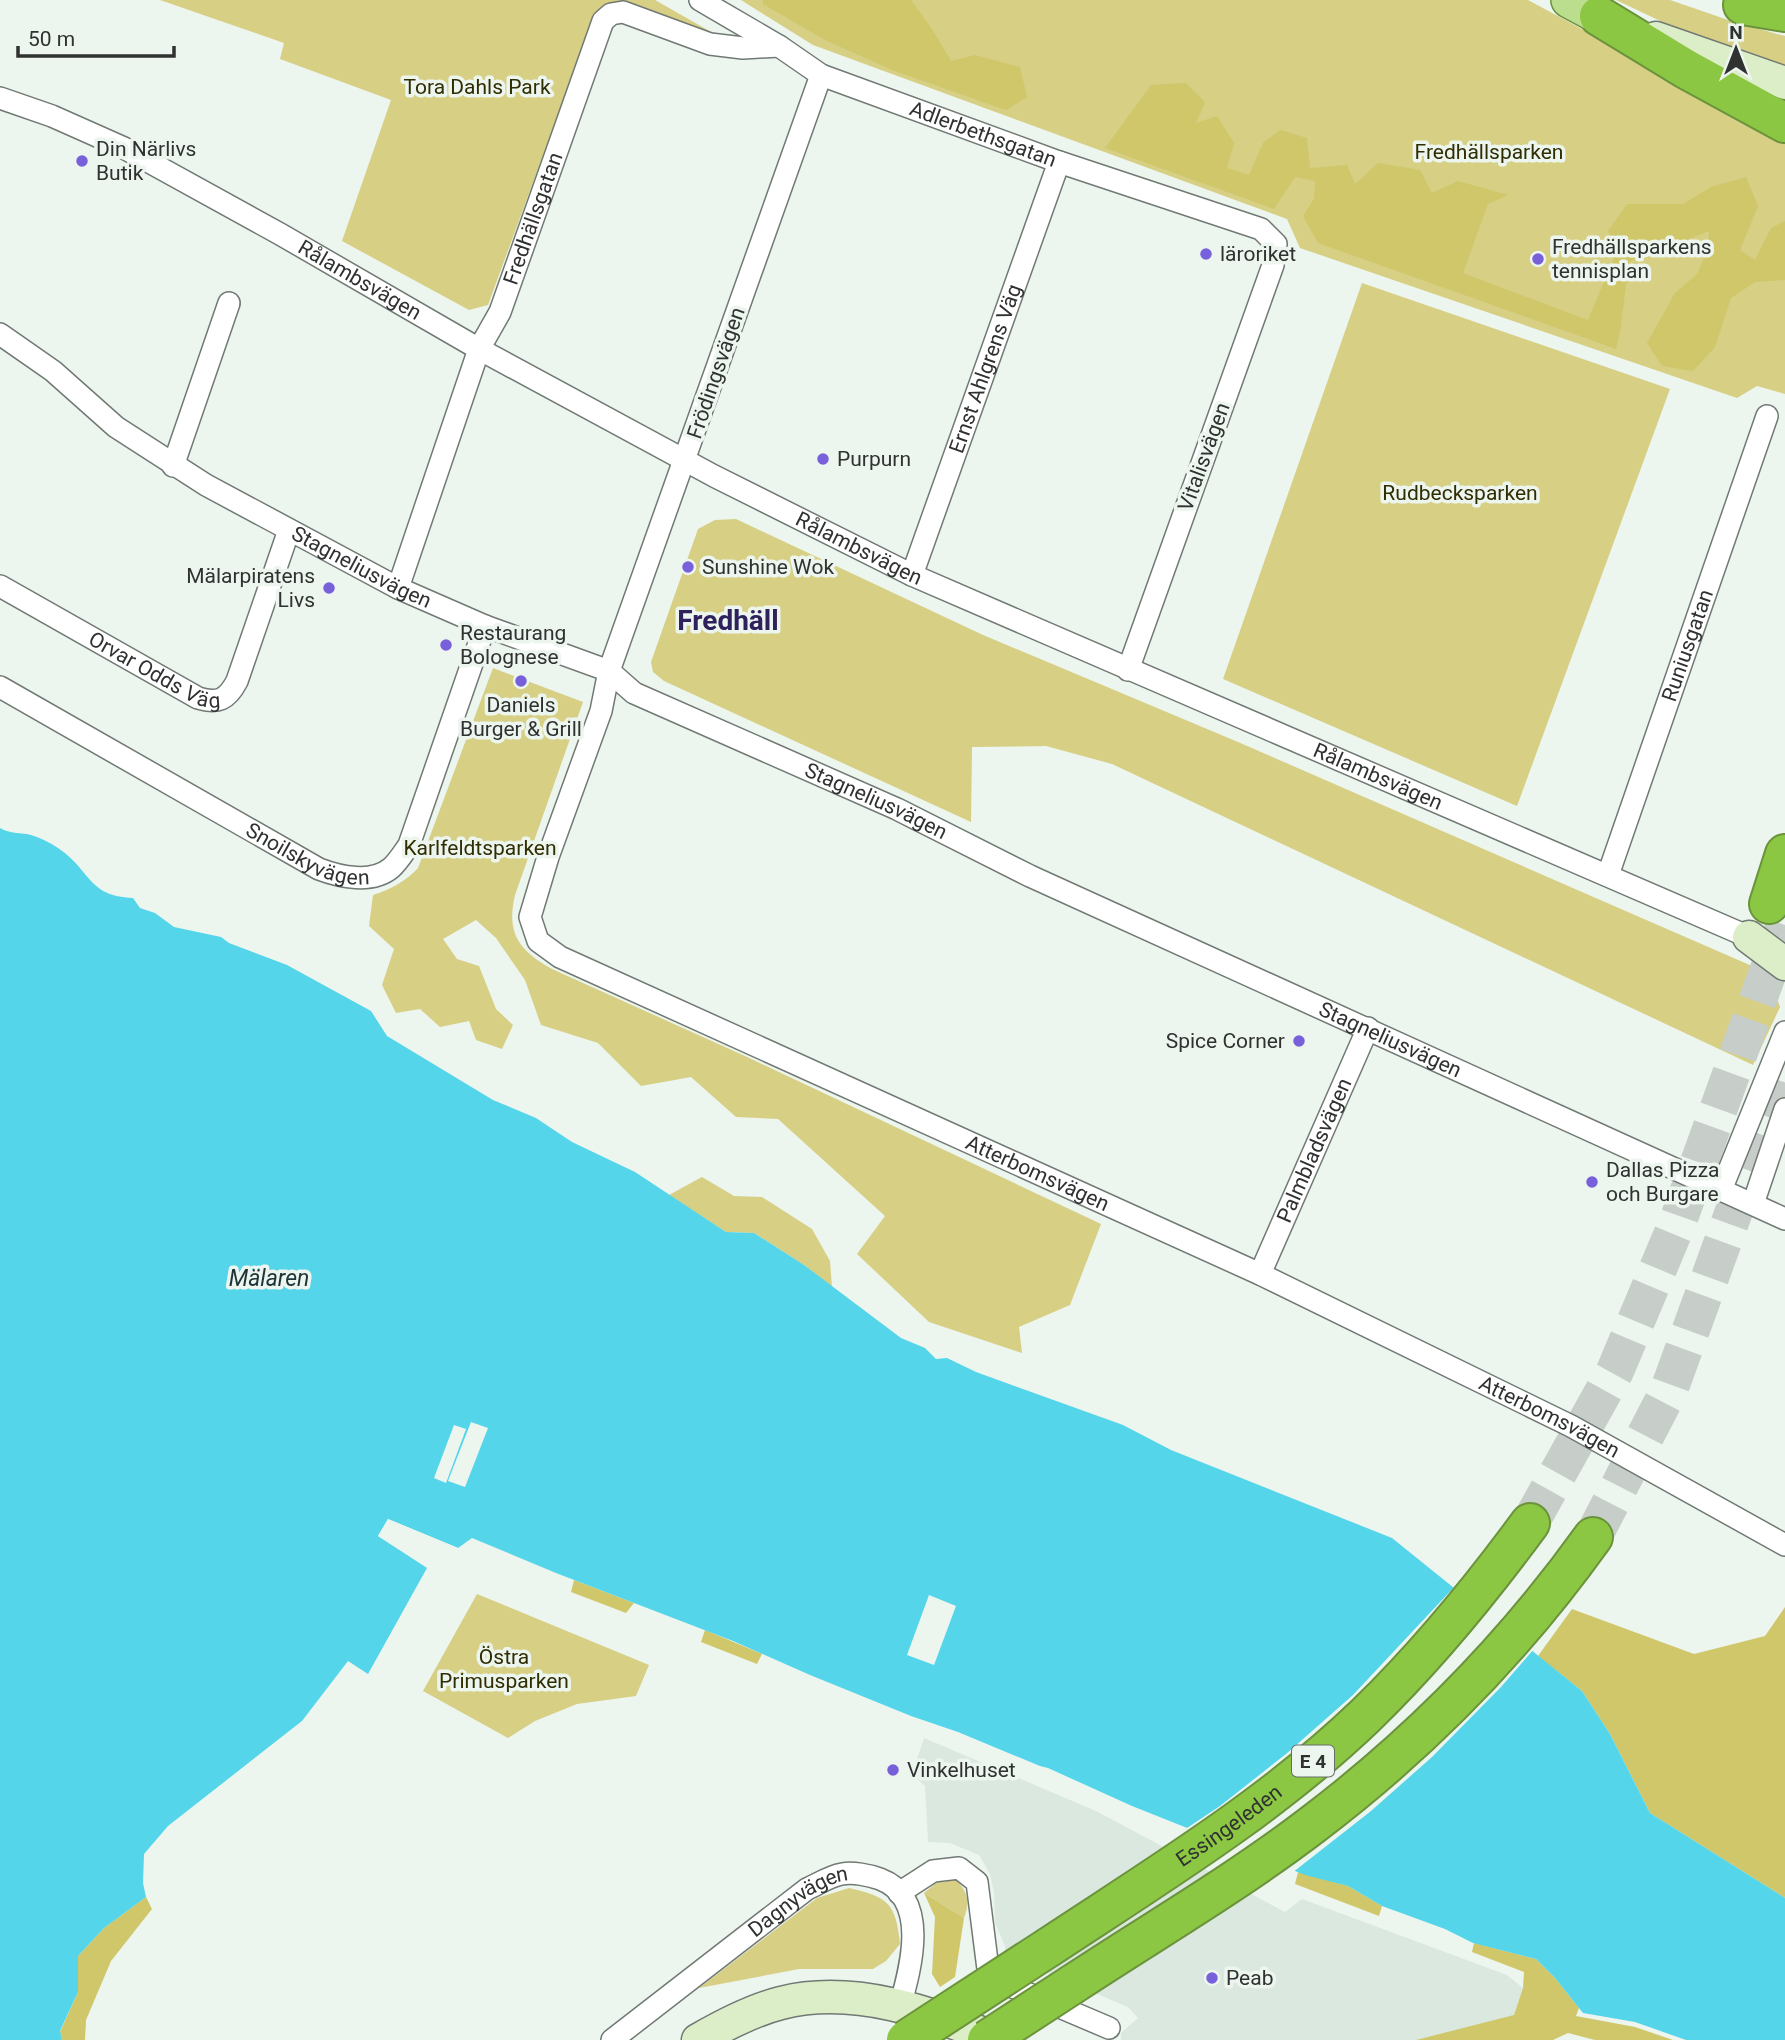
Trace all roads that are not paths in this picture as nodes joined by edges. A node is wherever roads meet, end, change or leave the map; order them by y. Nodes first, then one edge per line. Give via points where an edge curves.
1 (700, 0) edge
2 (1735, 3) edge
3 (1584, 8) edge
4 (1785, 12) edge
5 (1785, 20) edge
6 (779, 46) junction
7 (821, 75) junction
8 (1785, 83) edge
9 (0, 98) edge
10 (1785, 123) edge
11 (1059, 162) junction
12 (1276, 244) joint
13 (229, 303) dead end
14 (0, 334) edge
15 (479, 349) junction
16 (1767, 416) dead end
17 (685, 460) junction
18 (173, 466) junction
19 (289, 530) junction
20 (912, 575) junction
21 (0, 586) edge
22 (398, 588) junction
23 (485, 626) junction
24 (1128, 670) junction
25 (610, 671) junction
26 (0, 687) edge
27 (1785, 854) edge
28 (1608, 875) junction
29 (1769, 904) dead end
30 (1749, 936) junction
31 (1785, 946) edge
32 (1785, 964) edge
33 (1368, 1028) junction
34 (1785, 1032) edge
35 (1785, 1109) edge
36 (1743, 1136) junction
37 (1772, 1147) junction
38 (1721, 1189) junction
39 (1753, 1204) junction
40 (1785, 1219) edge
41 (1260, 1274) junction
42 (1530, 1523) tunnel mouth
43 (1593, 1536) tunnel mouth
44 (1785, 1545) edge
45 (899, 1893) junction
46 (903, 2023) edge
47 (1109, 2028) dead end
48 (999, 2036) edge
49 (612, 2040) edge
50 (698, 2040) edge

1 - 6 street, Adlerbethsgatan
2 - 4 highway
2 - 5 street
3 - 8 street
3 - 10 highway
6 - 7 street, Adlerbethsgatan
6 - 15 street, Fredhällsgatan via 710,44 623,12 603,21 499,312
7 - 11 street, Adlerbethsgatan
7 - 17 street, Frödingsvägen
9 - 15 street, Rålambsvägen via 124,148
11 - 12 street, Adlerbethsgatan via 1261,229
11 - 20 street, Ernst Ahlgrens Väg
12 - 24 street, Vitalisvägen via 1273,265
13 - 18 street
14 - 18 street, Stagneliusvägen via 53,371 116,427
15 - 17 street, Rålambsvägen
15 - 22 street, Fredhällsgatan
16 - 28 street, Runiusgatan
17 - 20 street, Rålambsvägen
17 - 25 street, Frödingsvägen
18 - 19 street, Stagneliusvägen
19 - 21 street, Orvar Odds Väg via 237,681 221,701 198,698
19 - 22 street, Stagneliusvägen
20 - 24 street, Rålambsvägen
22 - 23 street, Stagneliusvägen
23 - 25 street, Stagneliusvägen
23 - 26 street, Snoilskyvägen via 409,845 390,869 365,878 340,877 319,869
24 - 28 street, Rålambsvägen
25 - 33 street, Stagneliusvägen via 634,692
25 - 41 street, Atterbomsvägen via 601,711 530,917 538,941 560,957
27 - 29 highway
28 - 30 street, Rålambsvägen
30 - 31 street, Rålambsvägen
30 - 32 street, Rålambsvägen
33 - 38 street, Stagneliusvägen
33 - 41 street, Palmbladsvägen
34 - 36 street
35 - 37 street
36 - 37 street via 1754,1151
36 - 38 street
37 - 39 street
38 - 39 street, Stagneliusvägen
39 - 40 street, Stagneliusvägen
41 - 44 street, Atterbomsvägen via 1571,1426
42 - 46 highway, Essingeleden / E 4, bridge via 1435,1643 1364,1717 1280,1789 1225,1831
43 - 48 highway, E 4, bridge via 1542,1605 1402,1752 1311,1826
45 - 46 street via 912,1914 913,1940
45 - 47 street via 933,1871 959,1868 977,1882 989,1977
45 - 49 street, Dagnyvägen via 893,1884 843,1874 807,1889
46 - 48 street via 933,2015
46 - 50 street via 853,1999 818,1999 782,2003

